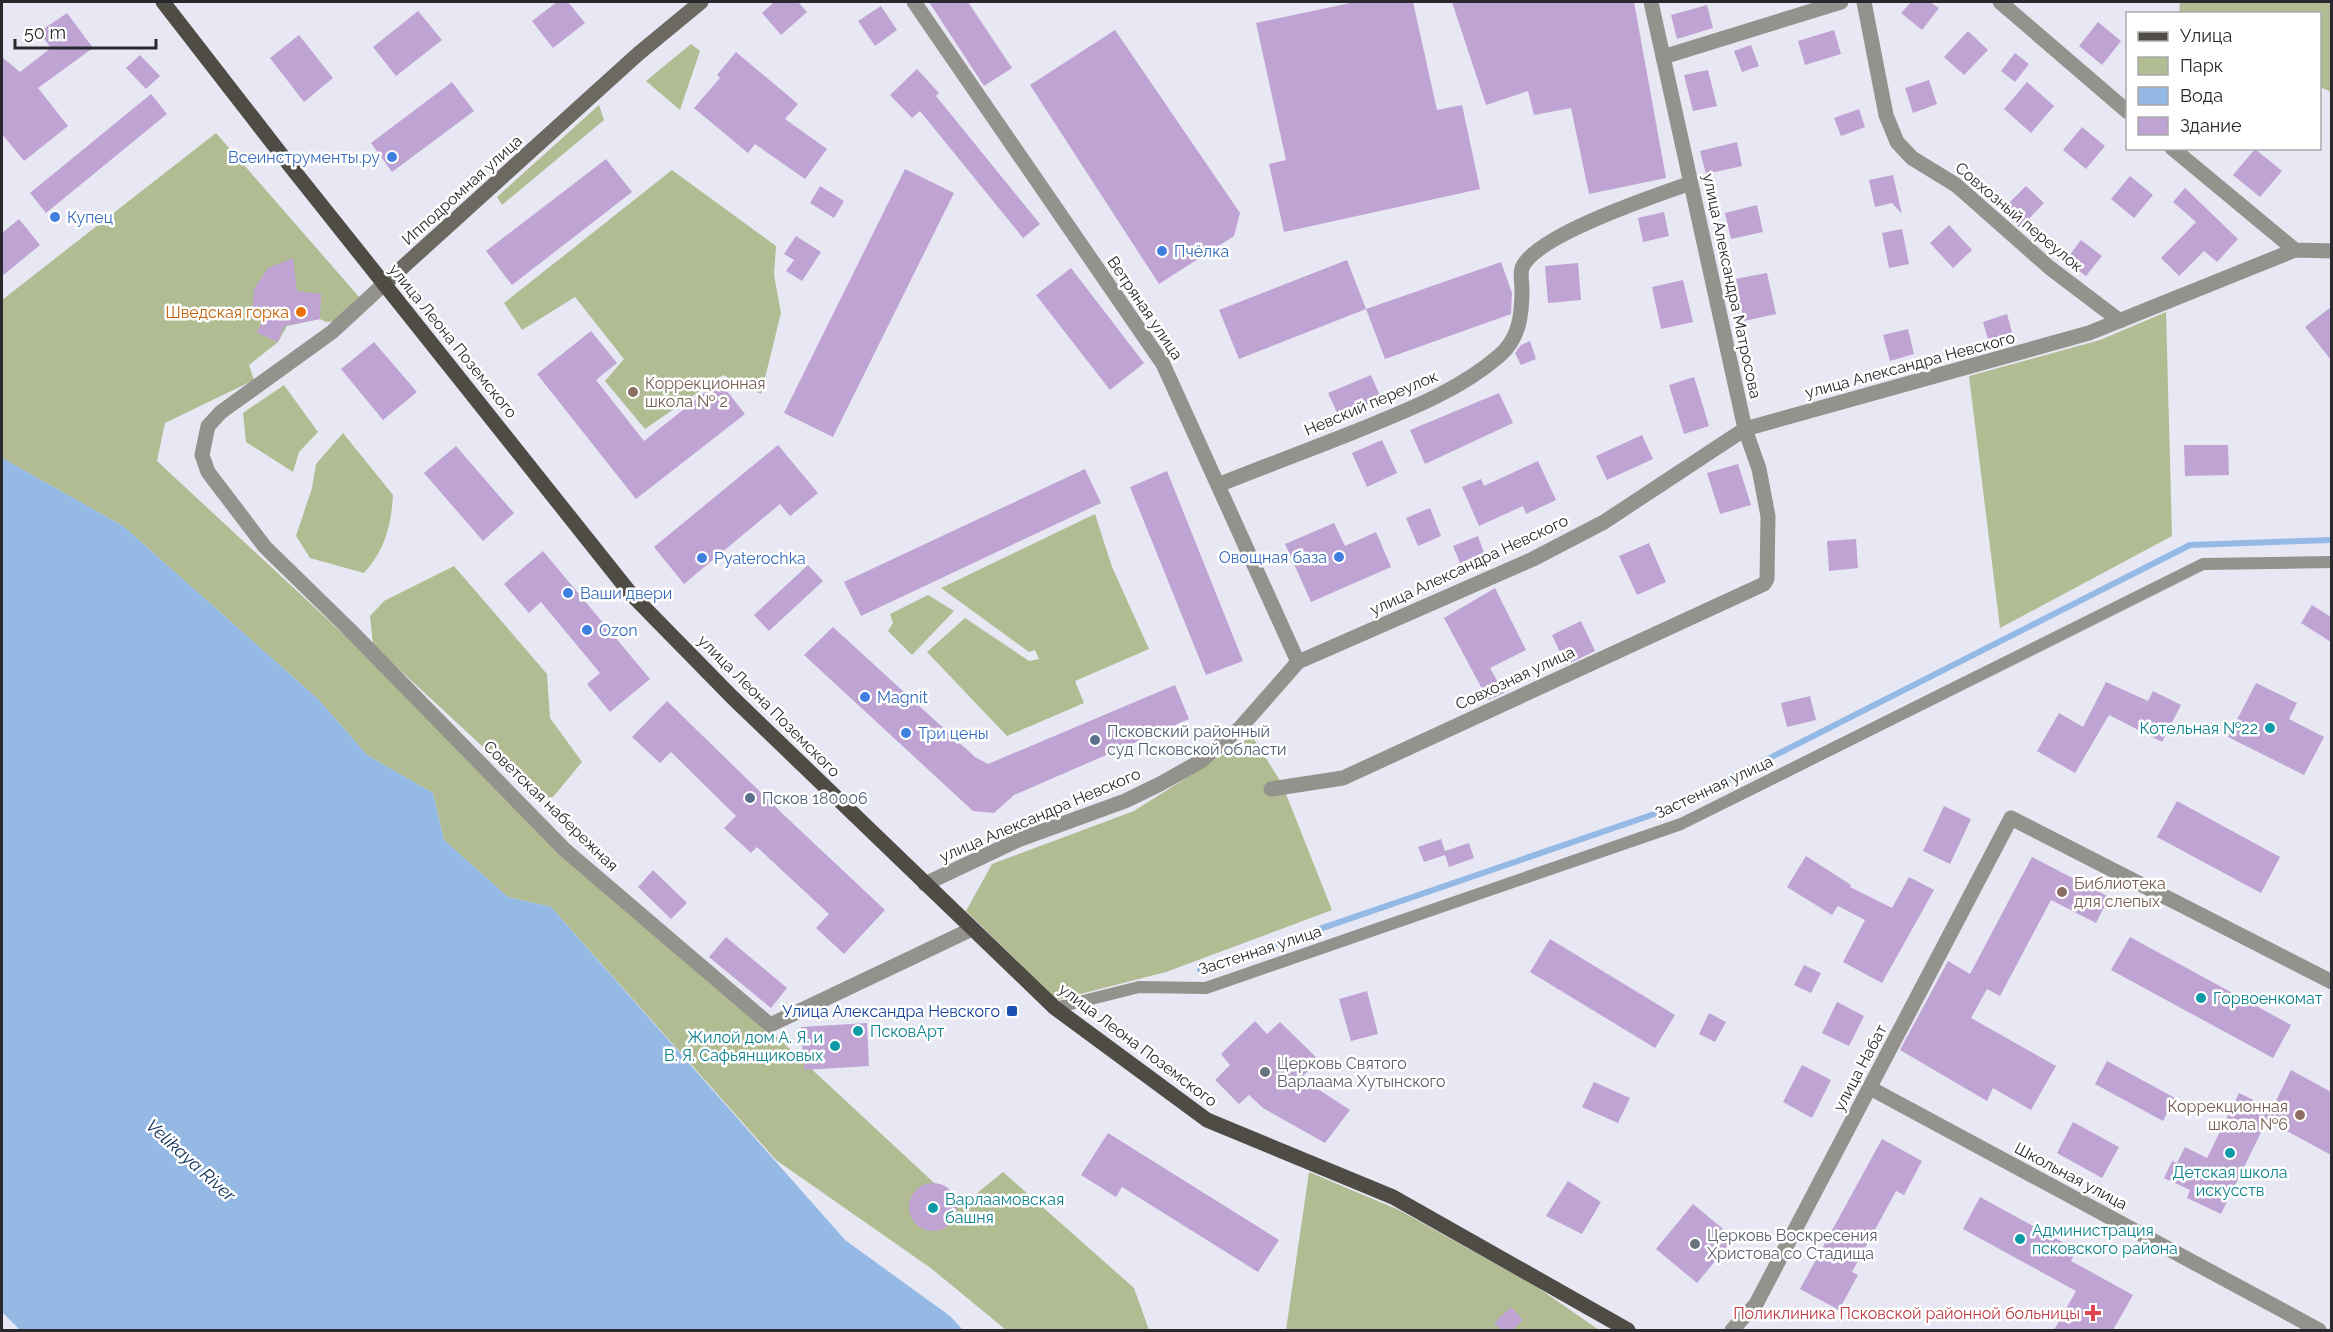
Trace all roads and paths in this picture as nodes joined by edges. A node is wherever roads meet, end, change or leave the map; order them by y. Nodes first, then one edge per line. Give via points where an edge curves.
1 (163, 2) edge
2 (702, 2) edge
3 (914, 2) edge
4 (1651, 2) edge
5 (1841, 2) edge
6 (1864, 2) edge
7 (2000, 2) edge
8 (1663, 57) junction
9 (2126, 111) edge
10 (2174, 150) edge
11 (1691, 183) junction
12 (2295, 250) junction
13 (2331, 251) edge
14 (384, 284) junction
15 (2120, 321) junction
16 (1745, 429) junction
17 (202, 455) joint
18 (1218, 485) junction
19 (2331, 562) edge
20 (1767, 579) joint
21 (1298, 662) junction
22 (1270, 789) dead end
23 (925, 884) junction
24 (972, 929) junction
25 (2331, 982) edge
26 (1055, 1008) junction
27 (1870, 1088) junction
28 (1628, 1330) edge
29 (1732, 1330) edge
30 (2319, 1330) edge

1 - 14 main road, улица Леона Поземского
2 - 14 main road, Ипподромная улица via 638,54
3 - 18 street, Ветряная улица via 1163,364
4 - 8 street, улица Александра Матросова
5 - 8 street
6 - 15 street, Совхозный переулок via 1886,115 1897,142 1912,158 1956,186 2050,268
7 - 9 street
8 - 11 street, улица Александра Матросова
10 - 12 street
11 - 16 street, улица Александра Матросова
11 - 18 street, Невский переулок via 1611,212 1528,257 1521,269 1521,314 1516,337 1475,376 1420,405
12 - 13 street, улица Александра Невского
12 - 15 street, улица Александра Невского
14 - 17 street, Ипподромная улица via 332,332 221,412 208,426
14 - 23 main road, улица Леона Поземского via 631,594
15 - 16 street, улица Александра Невского via 2008,357
16 - 20 street, улица Александра Матросова via 1759,469 1768,516
16 - 21 street, улица Александра Невского via 1604,522 1533,559
17 - 24 street, Советская набережная via 208,472 265,547 565,850 770,1025
18 - 21 street, Ветряная улица
19 - 26 street, Застенная улица via 2204,564 1681,824 1206,988 1139,987
20 - 22 street, Совхозная улица via 1764,584 1343,778
21 - 23 street, улица Александра Невского via 1240,728 1201,761 1125,801 1018,840
23 - 24 main road, улица Леона Поземского
24 - 26 main road, улица Леона Поземского
25 - 27 street, улица Набат via 2011,818
26 - 28 main road, улица Леона Поземского via 1207,1120 1393,1197
27 - 29 street, улица Набат via 1755,1304
27 - 30 street, Школьная улица

